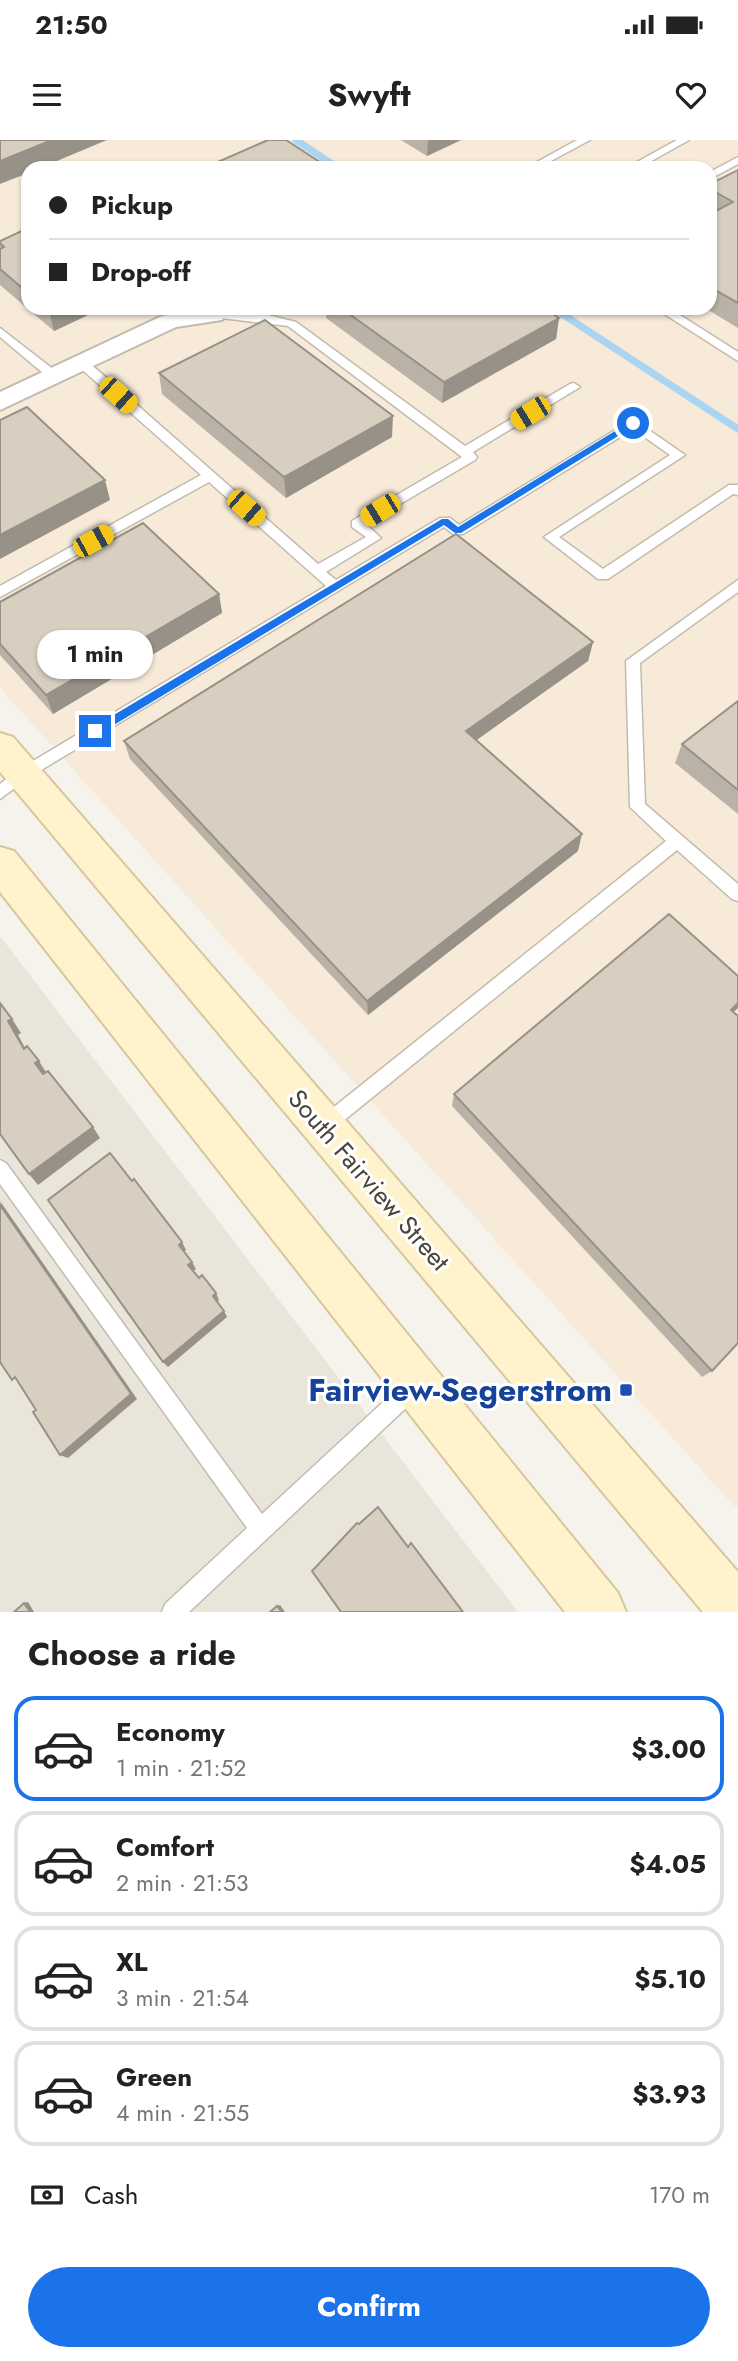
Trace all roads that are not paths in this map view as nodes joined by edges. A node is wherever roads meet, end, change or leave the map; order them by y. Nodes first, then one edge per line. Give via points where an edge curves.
1 (584, 140) edge
2 (684, 140) edge
3 (738, 160) edge
4 (546, 161) edge
5 (644, 161) edge
6 (717, 172) edge
7 (195, 315) edge
8 (245, 315) edge
9 (672, 315) edge
10 (0, 331) edge
11 (738, 357) edge
12 (82, 363) junction
13 (54, 376) junction
14 (574, 387) dead end
15 (0, 402) edge
16 (464, 452) junction
17 (210, 477) junction
18 (738, 491) edge
19 (317, 571) junction
20 (738, 585) edge
21 (335, 587) junction
22 (0, 592) edge
23 (8, 771) edge
24 (677, 841) junction
25 (0, 863) edge
26 (738, 894) edge
27 (323, 1126) junction
28 (0, 1169) edge
29 (416, 1384) junction
30 (261, 1530) junction
31 (173, 1612) edge
32 (599, 1612) edge
33 (738, 1612) edge

1 - 4 lane
2 - 5 lane
3 - 6 lane
7 - 12 street via 170,321
8 - 16 lane via 292,324
9 - 11 lane
10 - 13 lane
12 - 13 street
12 - 17 lane
13 - 15 street
14 - 16 lane
16 - 19 lane via 471,457 357,524 375,538
17 - 19 lane
17 - 22 lane
18 - 21 lane via 733,488 603,576 550,537 679,455 633,423 458,531 445,521
19 - 21 lane
20 - 24 lane via 633,661 638,807
21 - 23 lane
23 - 27 main road, South Fairview Street
24 - 26 lane
24 - 27 lane
25 - 29 main road
27 - 33 main road, South Fairview Street
28 - 30 lane
29 - 30 lane
29 - 32 main road
30 - 31 lane

